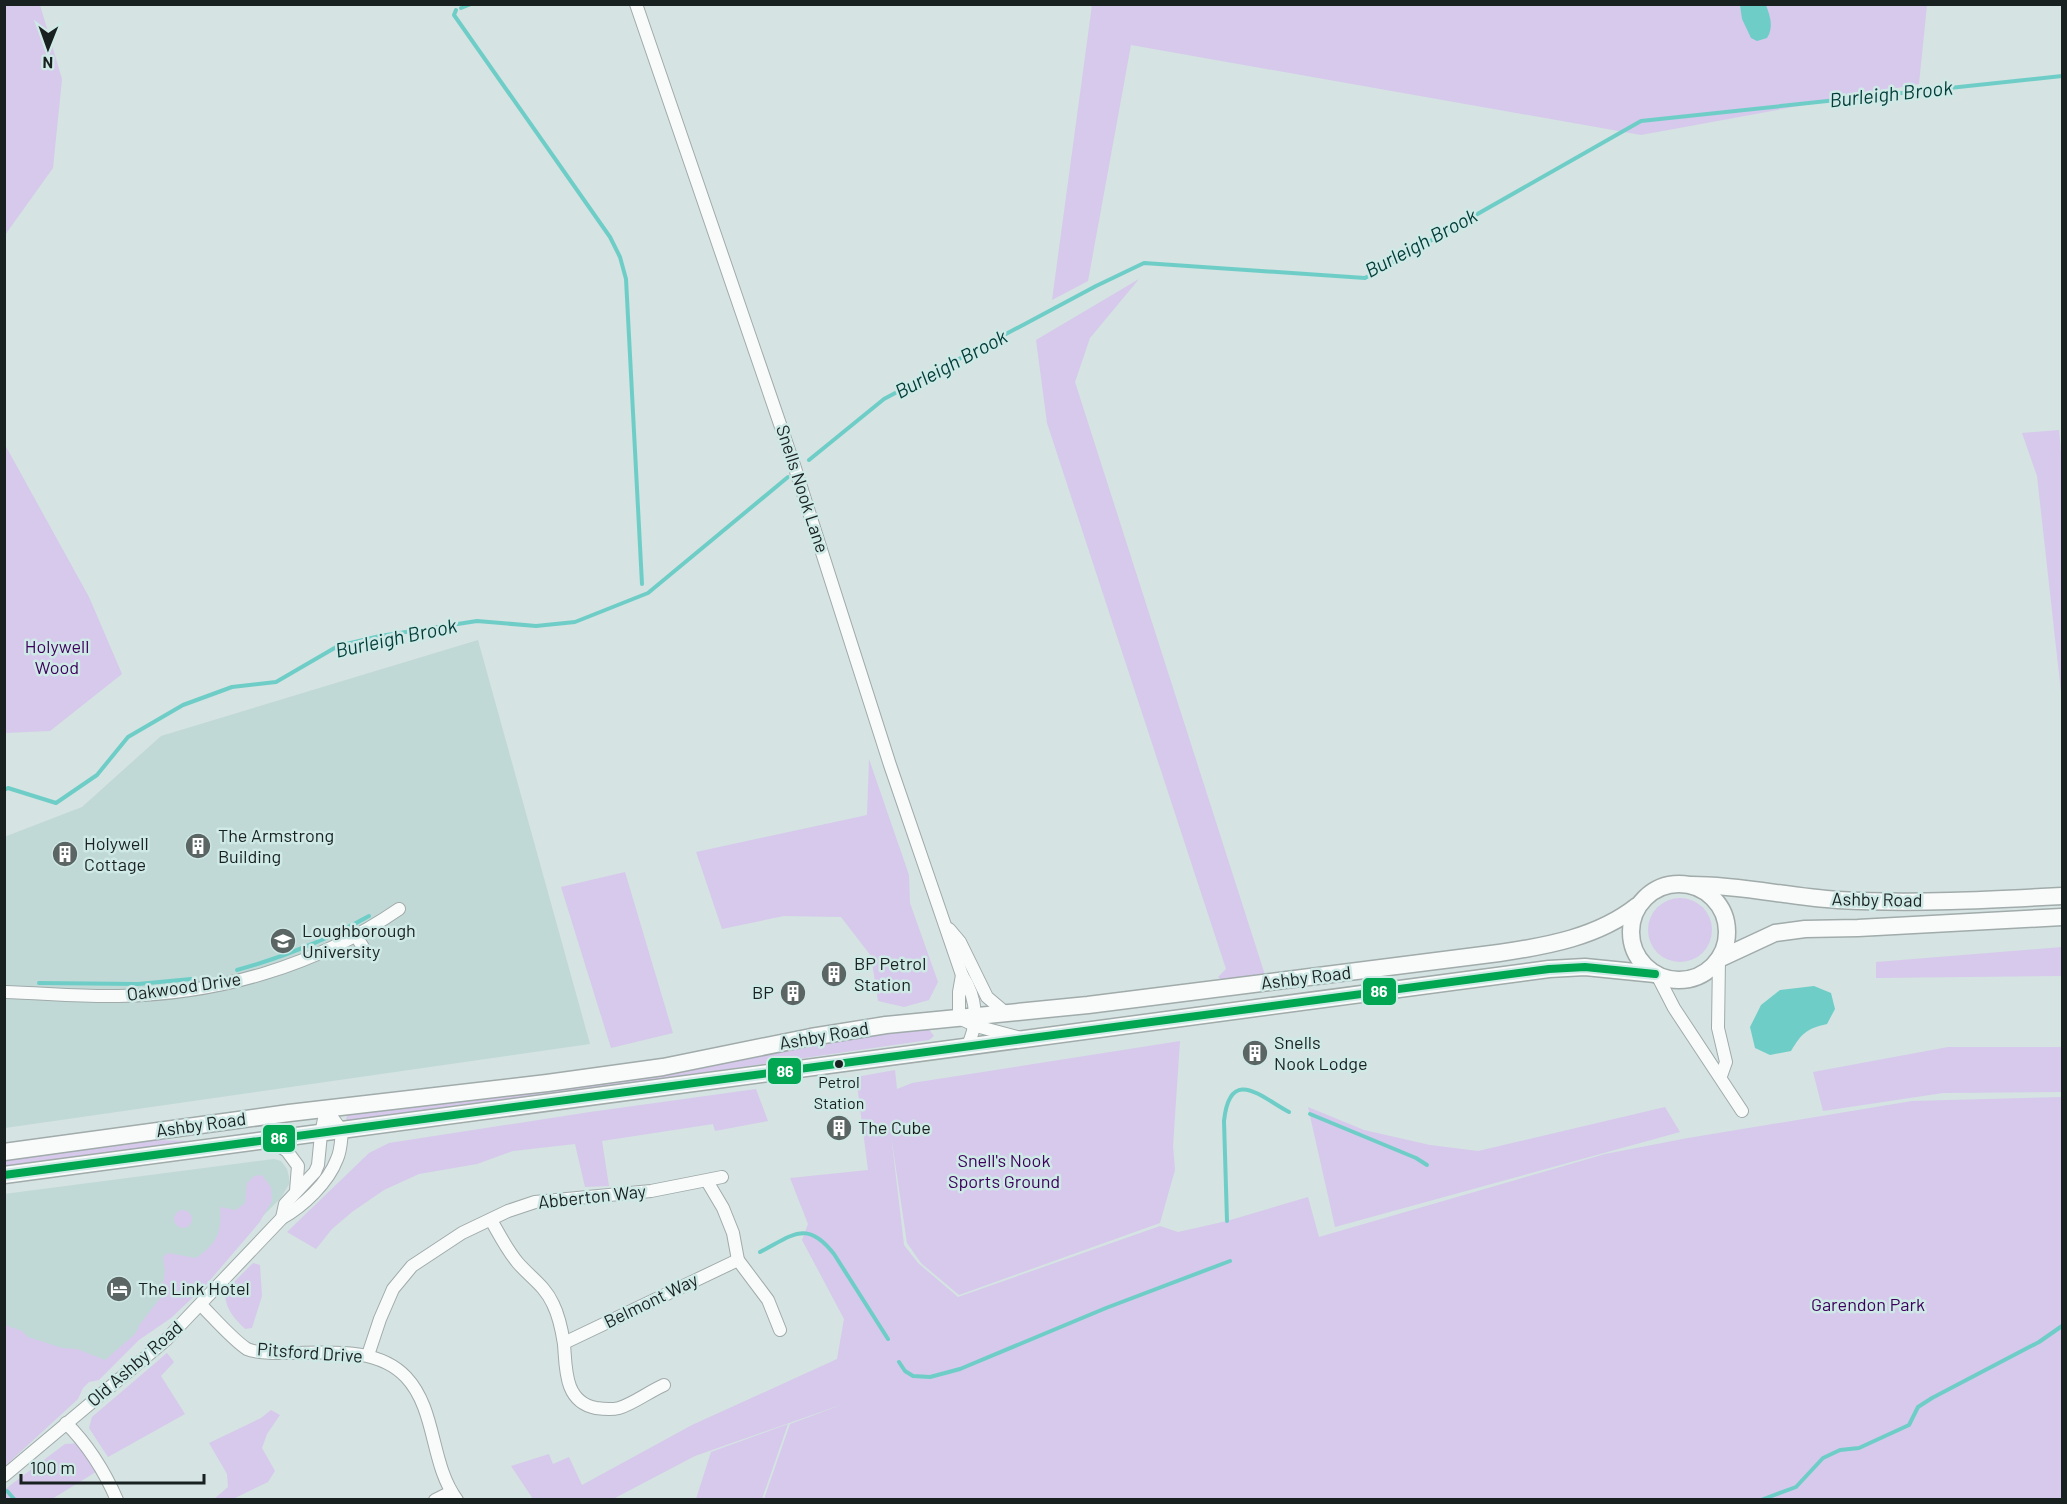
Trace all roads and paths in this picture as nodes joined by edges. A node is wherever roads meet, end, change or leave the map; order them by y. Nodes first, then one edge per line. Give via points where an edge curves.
1 (636, 4) edge
2 (1692, 885) junction
3 (2062, 896) edge
4 (1637, 906) junction
5 (399, 909) dead end
6 (2062, 917) edge
7 (945, 923) junction
8 (356, 936) junction
9 (366, 952) dead end
10 (1719, 959) junction
11 (1656, 974) junction
12 (4, 992) edge
13 (1007, 1014) junction
14 (970, 1020) junction
15 (1025, 1039) junction
16 (967, 1047) junction
17 (1720, 1076) junction
18 (326, 1109) junction
19 (1742, 1110) dead end
20 (342, 1131) junction
21 (321, 1134) junction
22 (270, 1140) junction
23 (4, 1152) edge
24 (4, 1175) edge
25 (722, 1177) dead end
26 (707, 1181) junction
27 (296, 1191) junction
28 (282, 1218) junction
29 (491, 1220) junction
30 (738, 1260) junction
31 (201, 1305) junction
32 (773, 1323) dead end
33 (564, 1343) junction
34 (368, 1356) junction
35 (664, 1385) dead end
36 (66, 1423) junction
37 (4, 1476) edge
38 (454, 1496) edge
39 (117, 1500) edge
40 (435, 1500) edge

1 - 7 street, Snells Nook Lane via 791,454
2 - 3 main road, Ashby Road via 1839,900
2 - 4 main road via 1663,886
2 - 10 main road via 1704,890 1722,909 1727,935
4 - 11 main road via 1631,924 1632,944 1640,961
4 - 13 main road, Ashby Road via 1594,931 1540,947
5 - 8 street, Oakwood Drive
6 - 10 main road, Ashby Road via 1805,928 1775,933
7 - 13 street via 960,942 987,997
7 - 14 street, Snells Nook Lane via 962,975 959,992
8 - 9 street
8 - 12 street, Oakwood Drive via 297,963 216,987 118,996
10 - 11 main road via 1704,972 1686,979
10 - 17 street via 1718,1028 1726,1062
11 - 15 main road, Ashby Road via 1593,968 1549,969
11 - 17 street
13 - 14 main road, Ashby Road
14 - 15 street
14 - 16 street, Snells Nook Lane
14 - 18 main road, Ashby Road via 906,1022 663,1067
15 - 16 main road, Ashby Road
16 - 20 main road, Ashby Road
17 - 19 street
18 - 20 street
18 - 21 street, Old Ashby Road
18 - 23 main road, Ashby Road
20 - 21 main road, Ashby Road
20 - 28 street, Old Ashby Road via 338,1159 328,1176 297,1210
21 - 22 main road, Ashby Road
21 - 27 street, Old Ashby Road via 315,1172
22 - 24 main road, Ashby Road
22 - 27 street via 287,1151 298,1166
25 - 26 street, Abberton Way
26 - 29 street, Abberton Way via 651,1191 535,1202
26 - 30 street via 723,1208
27 - 28 street, Old Ashby Road via 285,1204
28 - 31 street, Old Ashby Road
29 - 33 street via 513,1257 548,1293
29 - 34 street, Abberton Way via 462,1233 412,1266 393,1289
30 - 32 street via 768,1300
30 - 33 street, Belmont Way
31 - 34 street, Pitsford Drive via 248,1350
31 - 36 street, Old Ashby Road via 166,1340
33 - 35 street via 569,1387 590,1407 619,1408 649,1386
34 - 38 street, Pitsford Drive via 393,1366 415,1389
36 - 37 street, Old Ashby Road
36 - 39 street via 86,1443
38 - 40 street

